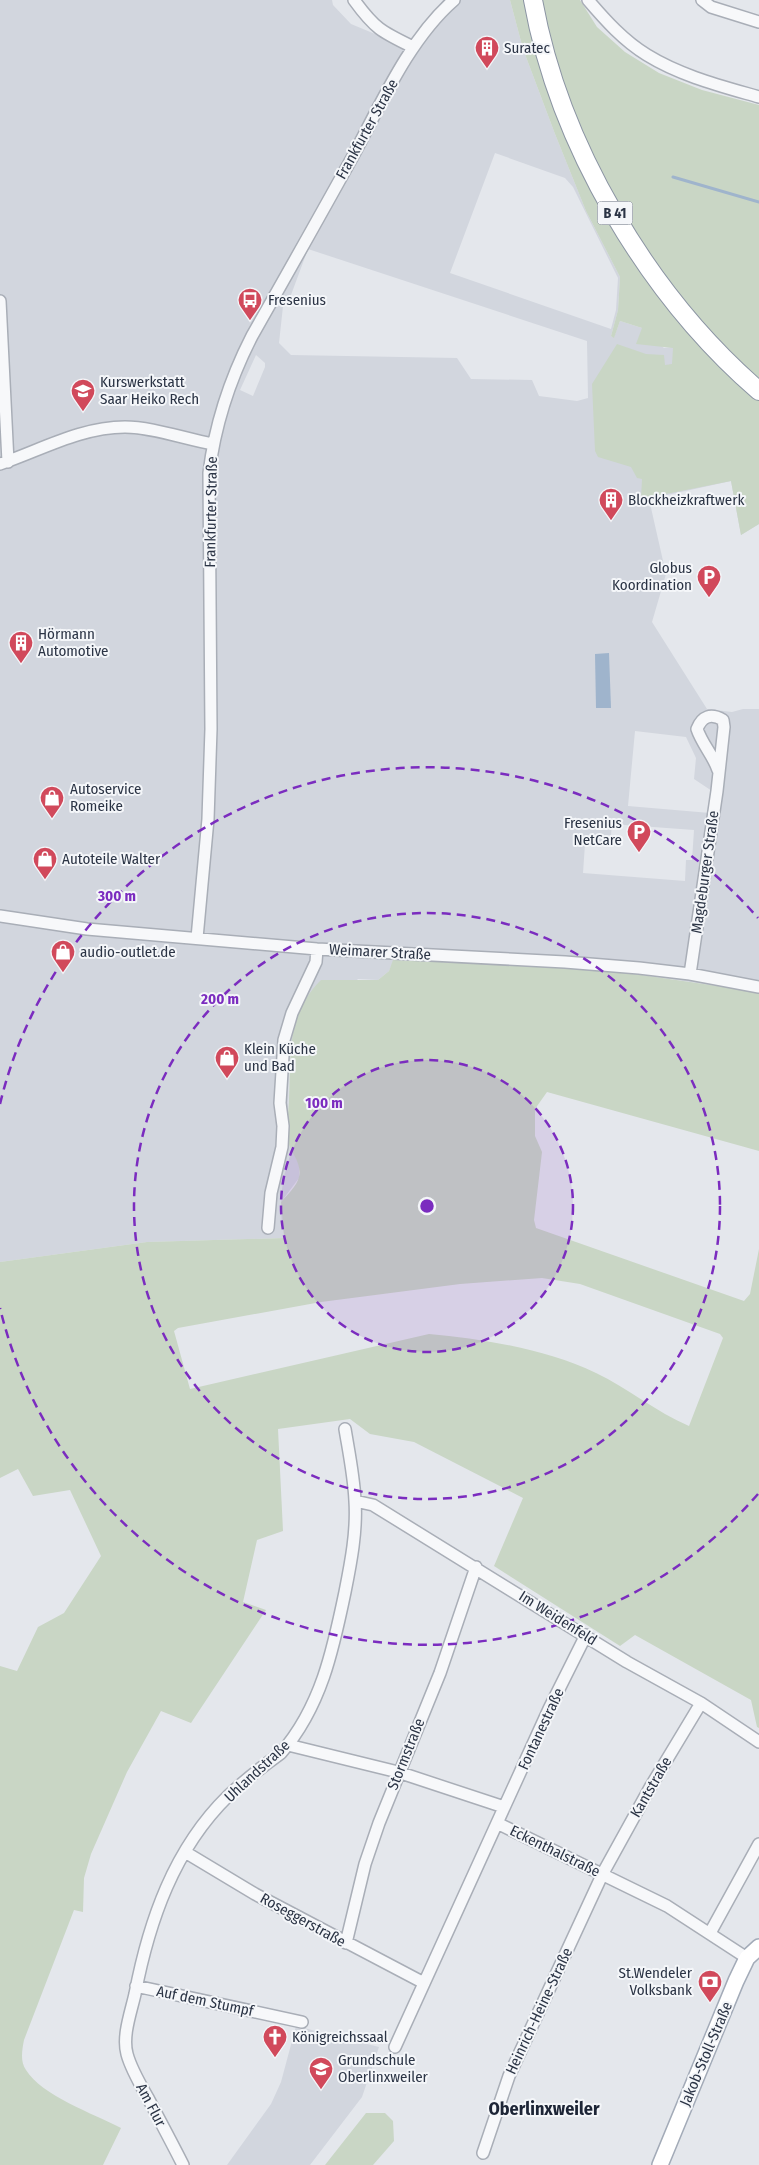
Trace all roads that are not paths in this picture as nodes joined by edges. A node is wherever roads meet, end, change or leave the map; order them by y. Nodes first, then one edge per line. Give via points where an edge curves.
1 (354, 0) edge
2 (454, 0) edge
3 (533, 0) edge
4 (588, 0) edge
5 (702, 0) edge
6 (759, 22) edge
7 (413, 47) junction
8 (759, 97) edge
9 (0, 301) edge
10 (759, 391) edge
11 (213, 444) junction
12 (4, 463) edge
13 (718, 770) dead end
14 (0, 916) edge
15 (197, 938) junction
16 (317, 949) junction
17 (690, 974) junction
18 (759, 987) edge
19 (268, 1228) dead end
20 (345, 1429) dead end
21 (355, 1501) junction
22 (476, 1567) junction
23 (586, 1635) junction
24 (701, 1703) junction
25 (759, 1742) edge
26 (288, 1745) junction
27 (398, 1772) junction
28 (504, 1806) junction
29 (497, 1823) junction
30 (759, 1844) edge
31 (185, 1852) junction
32 (603, 1873) junction
33 (710, 1933) junction
34 (346, 1943) junction
35 (759, 1947) edge
36 (747, 1958) junction
37 (424, 1983) junction
38 (136, 1986) junction
39 (302, 2022) dead end
40 (126, 2043) joint
41 (395, 2047) dead end
42 (483, 2153) dead end
43 (183, 2165) edge
44 (660, 2165) edge

1 - 7 street via 381,31
2 - 7 street, Frankfurter Straße
3 - 10 highway, B 41 via 550,68 569,124 625,232 696,328
4 - 8 street via 625,40 646,55 710,83
5 - 6 street
7 - 11 street, Frankfurter Straße via 237,365
9 - 12 street
11 - 12 street via 147,430 108,428 76,435
11 - 15 street, Frankfurter Straße via 209,495 211,729 208,819
13 - 17 street, Magdeburger Straße
14 - 15 street, Weimarer Straße via 87,929
15 - 16 street, Weimarer Straße
16 - 17 street, Weimarer Straße via 566,962
16 - 19 street via 316,962 292,1013 284,1040 280,1103 282,1147 271,1193
17 - 18 street, Weimarer Straße
20 - 21 street, Uhlandstraße
21 - 22 street, Im Weidenfeld via 373,1505
21 - 26 street, Uhlandstraße via 353,1551 334,1647 318,1694
22 - 23 street, Im Weidenfeld
22 - 27 street, Stormstraße via 440,1673
23 - 24 street, Im Weidenfeld
23 - 28 street, Fontanestraße
24 - 25 street, Im Weidenfeld
24 - 32 street, Kantstraße via 650,1786
26 - 27 street
26 - 31 street, Uhlandstraße via 227,1797
27 - 28 street
27 - 34 street, Stormstraße via 365,1864
28 - 29 street, Fontanestraße
29 - 32 street, Eckenthalstraße
29 - 37 street, Eckenthalstraße
30 - 33 street
31 - 34 street, Roseggerstraße
31 - 38 street, Uhlandstraße via 156,1910
32 - 33 street, Eckenthalstraße via 667,1906
32 - 42 street, Heinrich-Heine-Straße via 509,2076
33 - 36 street, Eckenthalstraße
34 - 37 street, Roseggerstraße
35 - 36 main road, Jakob-Stoll-Straße
36 - 44 main road, Jakob-Stoll-Straße
37 - 41 street, Eckenthalstraße
38 - 39 street, Auf dem Stumpf
38 - 40 street, Uhlandstraße
40 - 43 street, Am Flur via 136,2077

